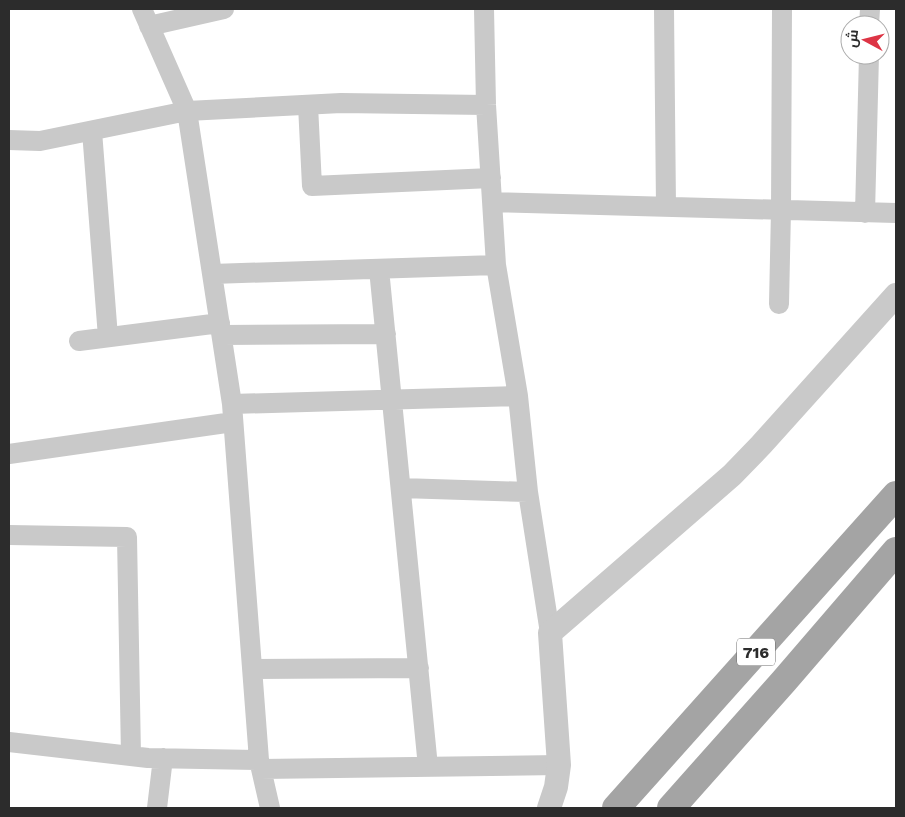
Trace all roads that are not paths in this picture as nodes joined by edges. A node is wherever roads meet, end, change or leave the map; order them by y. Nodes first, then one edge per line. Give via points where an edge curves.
1 (224, 9) edge
2 (484, 9) edge
3 (664, 9) edge
4 (782, 9) edge
5 (146, 17) edge
6 (869, 65) edge
7 (486, 104) junction
8 (308, 105) junction
9 (187, 111) junction
10 (92, 131) junction
11 (9, 140) edge
12 (491, 178) junction
13 (492, 202) junction
14 (666, 207) junction
15 (781, 210) junction
16 (865, 213) junction
17 (896, 214) edge
18 (496, 264) junction
19 (379, 269) junction
20 (212, 274) junction
21 (896, 294) edge
22 (779, 304) dead end
23 (221, 329) junction
24 (386, 334) junction
25 (108, 337) junction
26 (79, 341) dead end
27 (518, 396) junction
28 (392, 400) junction
29 (233, 413) junction
30 (9, 454) edge
31 (401, 488) junction
32 (528, 492) junction
33 (896, 495) edge
34 (9, 532) edge
35 (896, 551) edge
36 (550, 633) junction
37 (419, 668) junction
38 (252, 670) junction
39 (9, 742) edge
40 (132, 756) junction
41 (164, 758) junction
42 (260, 764) junction
43 (559, 766) junction
44 (428, 767) junction
45 (157, 808) edge
46 (270, 808) edge
47 (549, 808) edge
48 (616, 808) edge
49 (671, 808) edge

1 - 5 street
2 - 7 street
3 - 14 street
4 - 15 street
5 - 9 street
6 - 16 street
7 - 8 street
7 - 12 street
8 - 9 street
8 - 12 street via 312,186
9 - 10 street
9 - 20 street
10 - 11 street via 40,141
10 - 25 street
12 - 13 street
13 - 14 street
13 - 18 street
14 - 15 street
15 - 16 street
15 - 22 street
16 - 17 street
18 - 19 street
18 - 27 street
19 - 20 street
19 - 24 street
20 - 23 street
21 - 36 street via 732,475
23 - 24 street
23 - 25 street
23 - 29 street
24 - 28 street
25 - 26 street
27 - 28 street
27 - 32 street
28 - 29 street
28 - 31 street
29 - 30 street
29 - 38 street
31 - 32 street
31 - 37 street
32 - 36 street
33 - 48 main road, 716
34 - 40 street via 127,537
35 - 49 main road, 716
36 - 43 street
37 - 38 street
37 - 44 street
38 - 42 street
39 - 40 street
40 - 41 street
41 - 42 street
41 - 45 street
42 - 44 street
42 - 46 street
43 - 44 street
43 - 47 street

